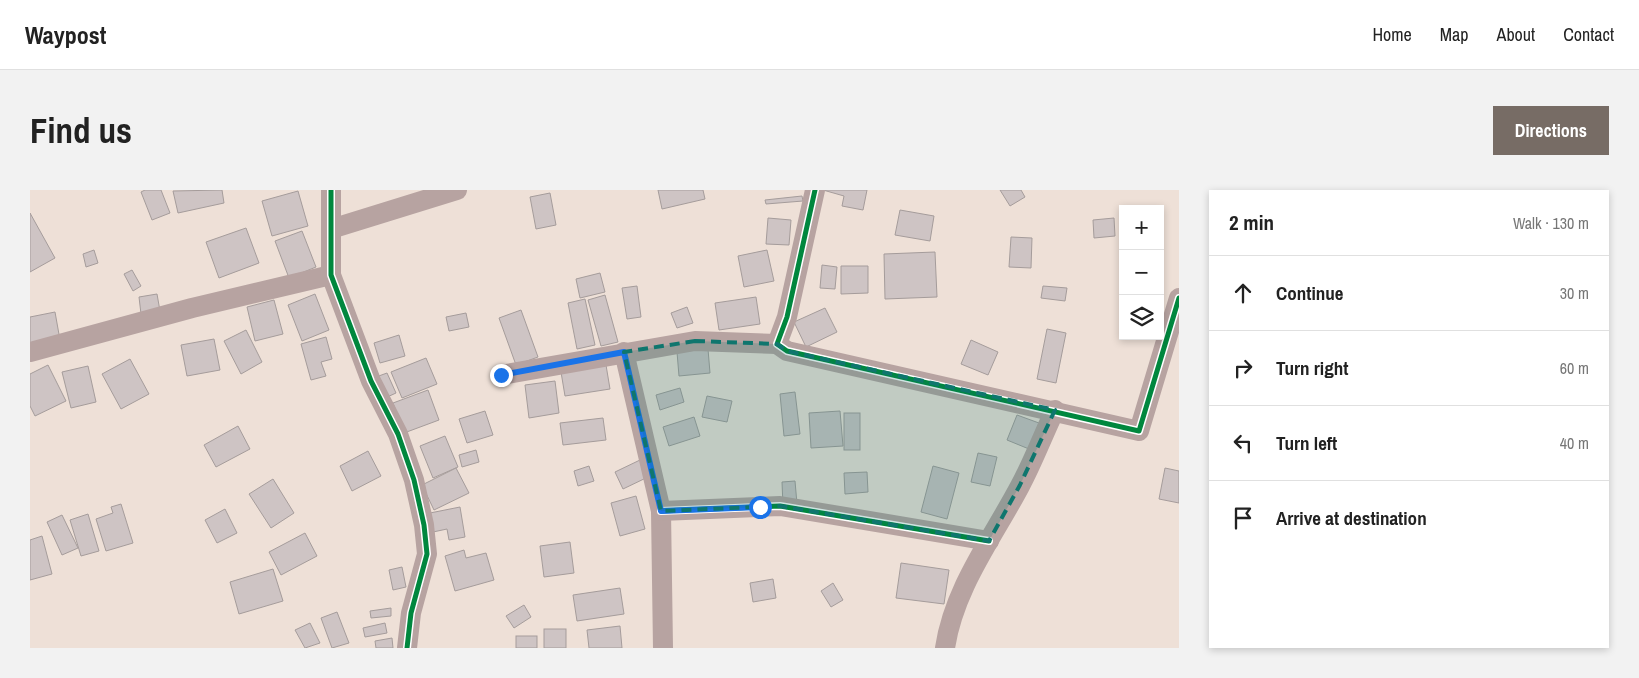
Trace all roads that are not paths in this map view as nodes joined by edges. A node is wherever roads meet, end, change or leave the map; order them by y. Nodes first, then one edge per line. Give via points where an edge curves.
1 (331, 190) edge
2 (457, 190) edge
3 (815, 190) edge
4 (331, 229) junction
5 (331, 275) junction
6 (1179, 298) edge
7 (777, 344) junction
8 (30, 352) edge
9 (624, 352) junction
10 (501, 375) dead end
11 (1055, 410) junction
12 (661, 511) junction
13 (989, 541) junction
14 (407, 648) edge
15 (663, 648) edge
16 (945, 648) edge

1 - 4 street
2 - 4 street
3 - 7 street via 787,317
4 - 5 street
5 - 8 street
5 - 14 street via 371,381 398,434 414,480 424,525 427,554 411,613
6 - 11 street via 1139,431
7 - 9 street via 695,342
7 - 11 street via 787,351
9 - 10 street
9 - 12 street
11 - 13 street
12 - 13 street via 780,506
12 - 15 street
13 - 16 street via 965,582 948,626

